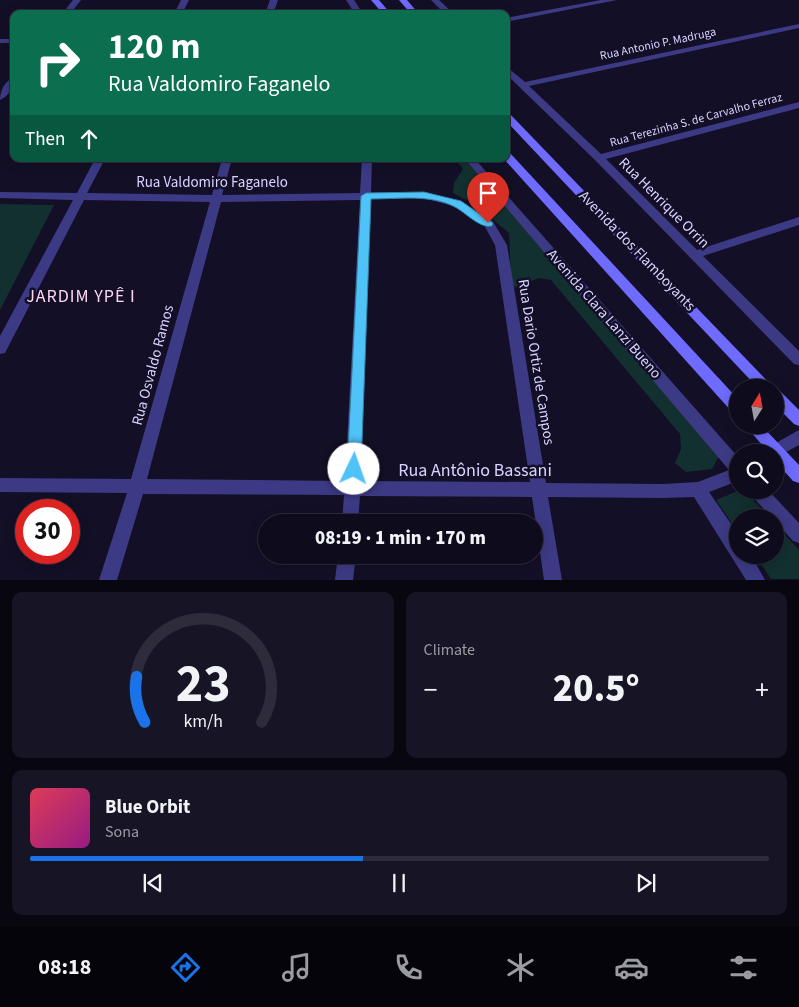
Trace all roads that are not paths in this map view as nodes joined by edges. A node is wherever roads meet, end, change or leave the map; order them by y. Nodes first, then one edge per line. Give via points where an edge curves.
1 (77, 0) edge
2 (375, 0) edge
3 (403, 0) edge
4 (435, 0) edge
5 (614, 0) edge
6 (69, 10) edge
7 (384, 10) edge
8 (412, 10) edge
9 (446, 10) edge
10 (510, 19) edge
11 (799, 26) edge
12 (510, 73) edge
13 (10, 85) edge
14 (523, 86) junction
15 (0, 97) edge
16 (799, 105) edge
17 (510, 119) edge
18 (510, 158) edge
19 (599, 158) junction
20 (98, 162) edge
21 (226, 162) edge
22 (366, 162) edge
23 (473, 162) edge
24 (0, 194) edge
25 (80, 196) junction
26 (366, 196) junction
27 (424, 196) joint
28 (216, 199) junction
29 (799, 220) edge
30 (694, 255) junction
31 (0, 349) edge
32 (799, 360) edge
33 (758, 379) edge
34 (729, 400) edge
35 (784, 404) edge
36 (799, 420) edge
37 (760, 434) edge
38 (799, 437) edge
39 (768, 444) edge
40 (784, 446) edge
41 (729, 459) edge
42 (784, 461) edge
43 (799, 476) edge
44 (729, 477) edge
45 (0, 485) edge
46 (137, 488) junction
47 (353, 489) junction
48 (698, 489) junction
49 (540, 490) junction
50 (766, 499) edge
51 (351, 514) edge
52 (799, 534) edge
53 (729, 536) edge
54 (345, 564) edge
55 (746, 564) edge
56 (108, 580) edge
57 (344, 580) edge
58 (553, 580) edge
59 (756, 580) edge

1 - 6 street
2 - 7 main road
3 - 8 main road
4 - 9 street
5 - 10 street
11 - 14 street, Rua Antonio P. Madruga
12 - 14 street, Rua Henrique Orrin
13 - 15 street
14 - 19 street, Rua Henrique Orrin
16 - 19 street, Rua Terezinha S. de Carvalho Ferraz
17 - 33 main road, Avenida dos Flamboyants
18 - 34 main road, Avenida dos Flamboyants
19 - 30 street, Rua Henrique Orrin
20 - 25 street
21 - 28 street, Rua Osvaldo Ramos
22 - 26 street
23 - 41 street, Avenida Clara Lanzi Bueno
24 - 25 street, Rua Valdomiro Faganelo
25 - 28 street, Rua Valdomiro Faganelo
25 - 31 street
26 - 27 street, Rua Valdomiro Faganelo
26 - 28 street, Rua Valdomiro Faganelo
26 - 47 street
27 - 49 street, Rua Dario Ortiz de Campos via 457,204 488,223 501,245
28 - 46 street, Rua Osvaldo Ramos
29 - 30 street
30 - 32 street, Rua Henrique Orrin
35 - 36 main road
37 - 39 main road
38 - 40 street
42 - 43 main road
44 - 48 street, Rua Antônio Bassani
45 - 46 street, Rua Antônio Bassani
46 - 47 street, Rua Antônio Bassani
46 - 56 street, Rua Osvaldo Ramos
47 - 49 street, Rua Antônio Bassani
47 - 51 street
48 - 49 street, Rua Antônio Bassani
48 - 53 street
49 - 58 street, Rua Dario Ortiz de Campos
50 - 52 street
54 - 57 street
55 - 59 street

